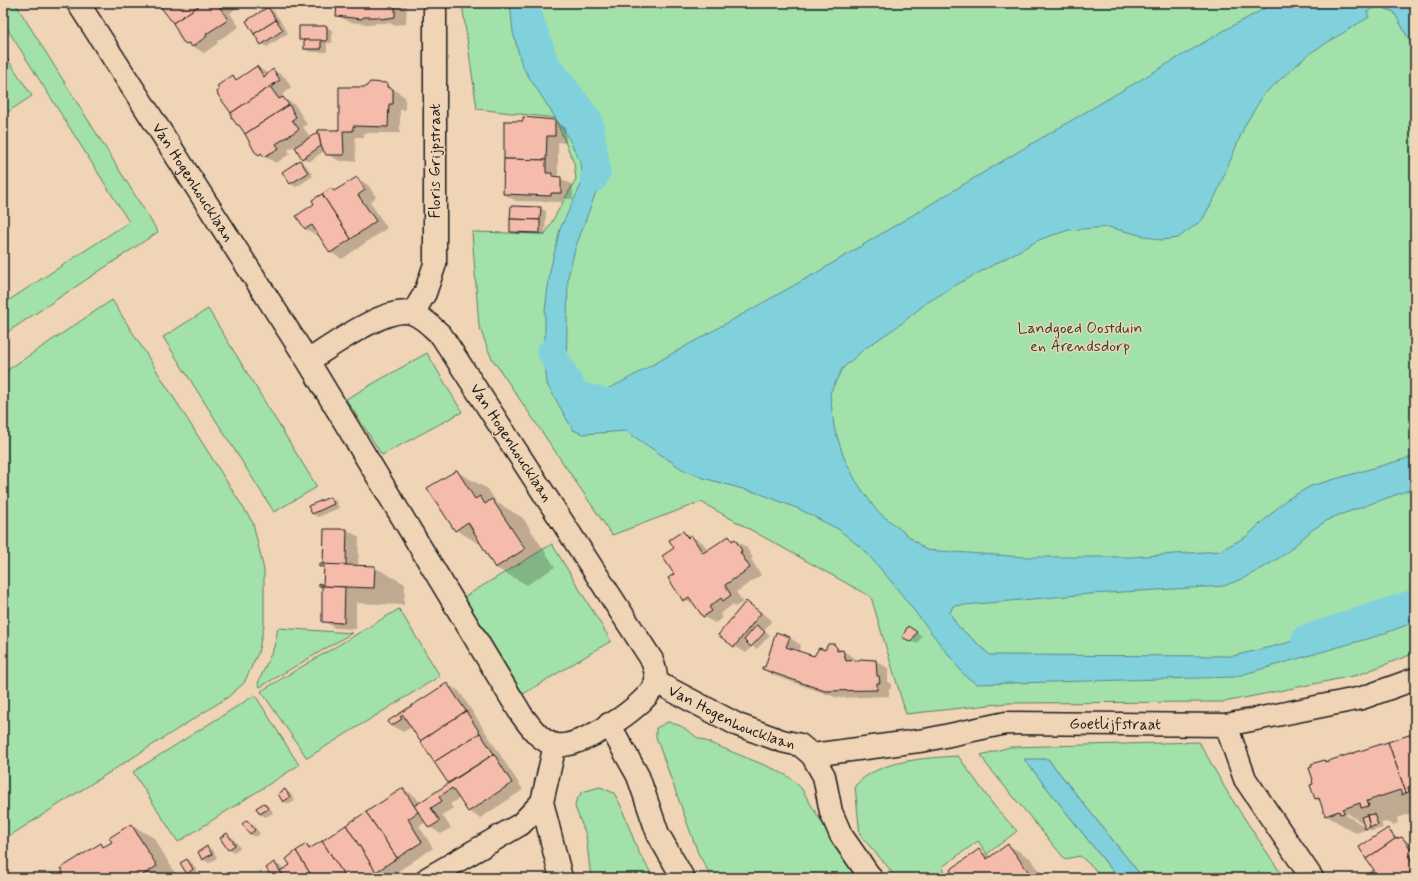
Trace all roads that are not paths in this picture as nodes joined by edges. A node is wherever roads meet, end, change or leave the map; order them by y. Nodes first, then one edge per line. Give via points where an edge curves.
1 (78, 3) edge
2 (435, 3) edge
3 (413, 313) junction
4 (308, 361) junction
5 (1415, 679) edge
6 (656, 682) junction
7 (609, 724) junction
8 (1226, 726) junction
9 (555, 745) junction
10 (812, 755) junction
11 (542, 802) junction
12 (428, 878) edge
13 (561, 878) edge
14 (683, 878) edge
15 (871, 878) edge
16 (1312, 878) edge

1 - 4 street, Van Hogenhoucklaan
2 - 3 street, Floris Grijpstraat via 435,264 425,293
3 - 4 street via 375,319
3 - 6 street, Van Hogenhoucklaan via 441,335 640,640 652,660
4 - 9 street, Van Hogenhoucklaan via 521,714 534,733
5 - 8 street, Goetlijfstraat via 1362,698
6 - 7 street, Van Hogenhoucklaan via 637,705
6 - 10 street, Van Hogenhoucklaan via 738,725 800,745
7 - 9 street, Van Hogenhoucklaan via 586,739 565,746
7 - 14 street via 638,776 658,834
8 - 10 street, Goetlijfstraat via 1006,723 926,740
8 - 16 street via 1245,779
9 - 11 street
10 - 15 street, Van Hogenhoucklaan via 824,776 831,812 841,835
11 - 12 street via 521,824
11 - 13 street

